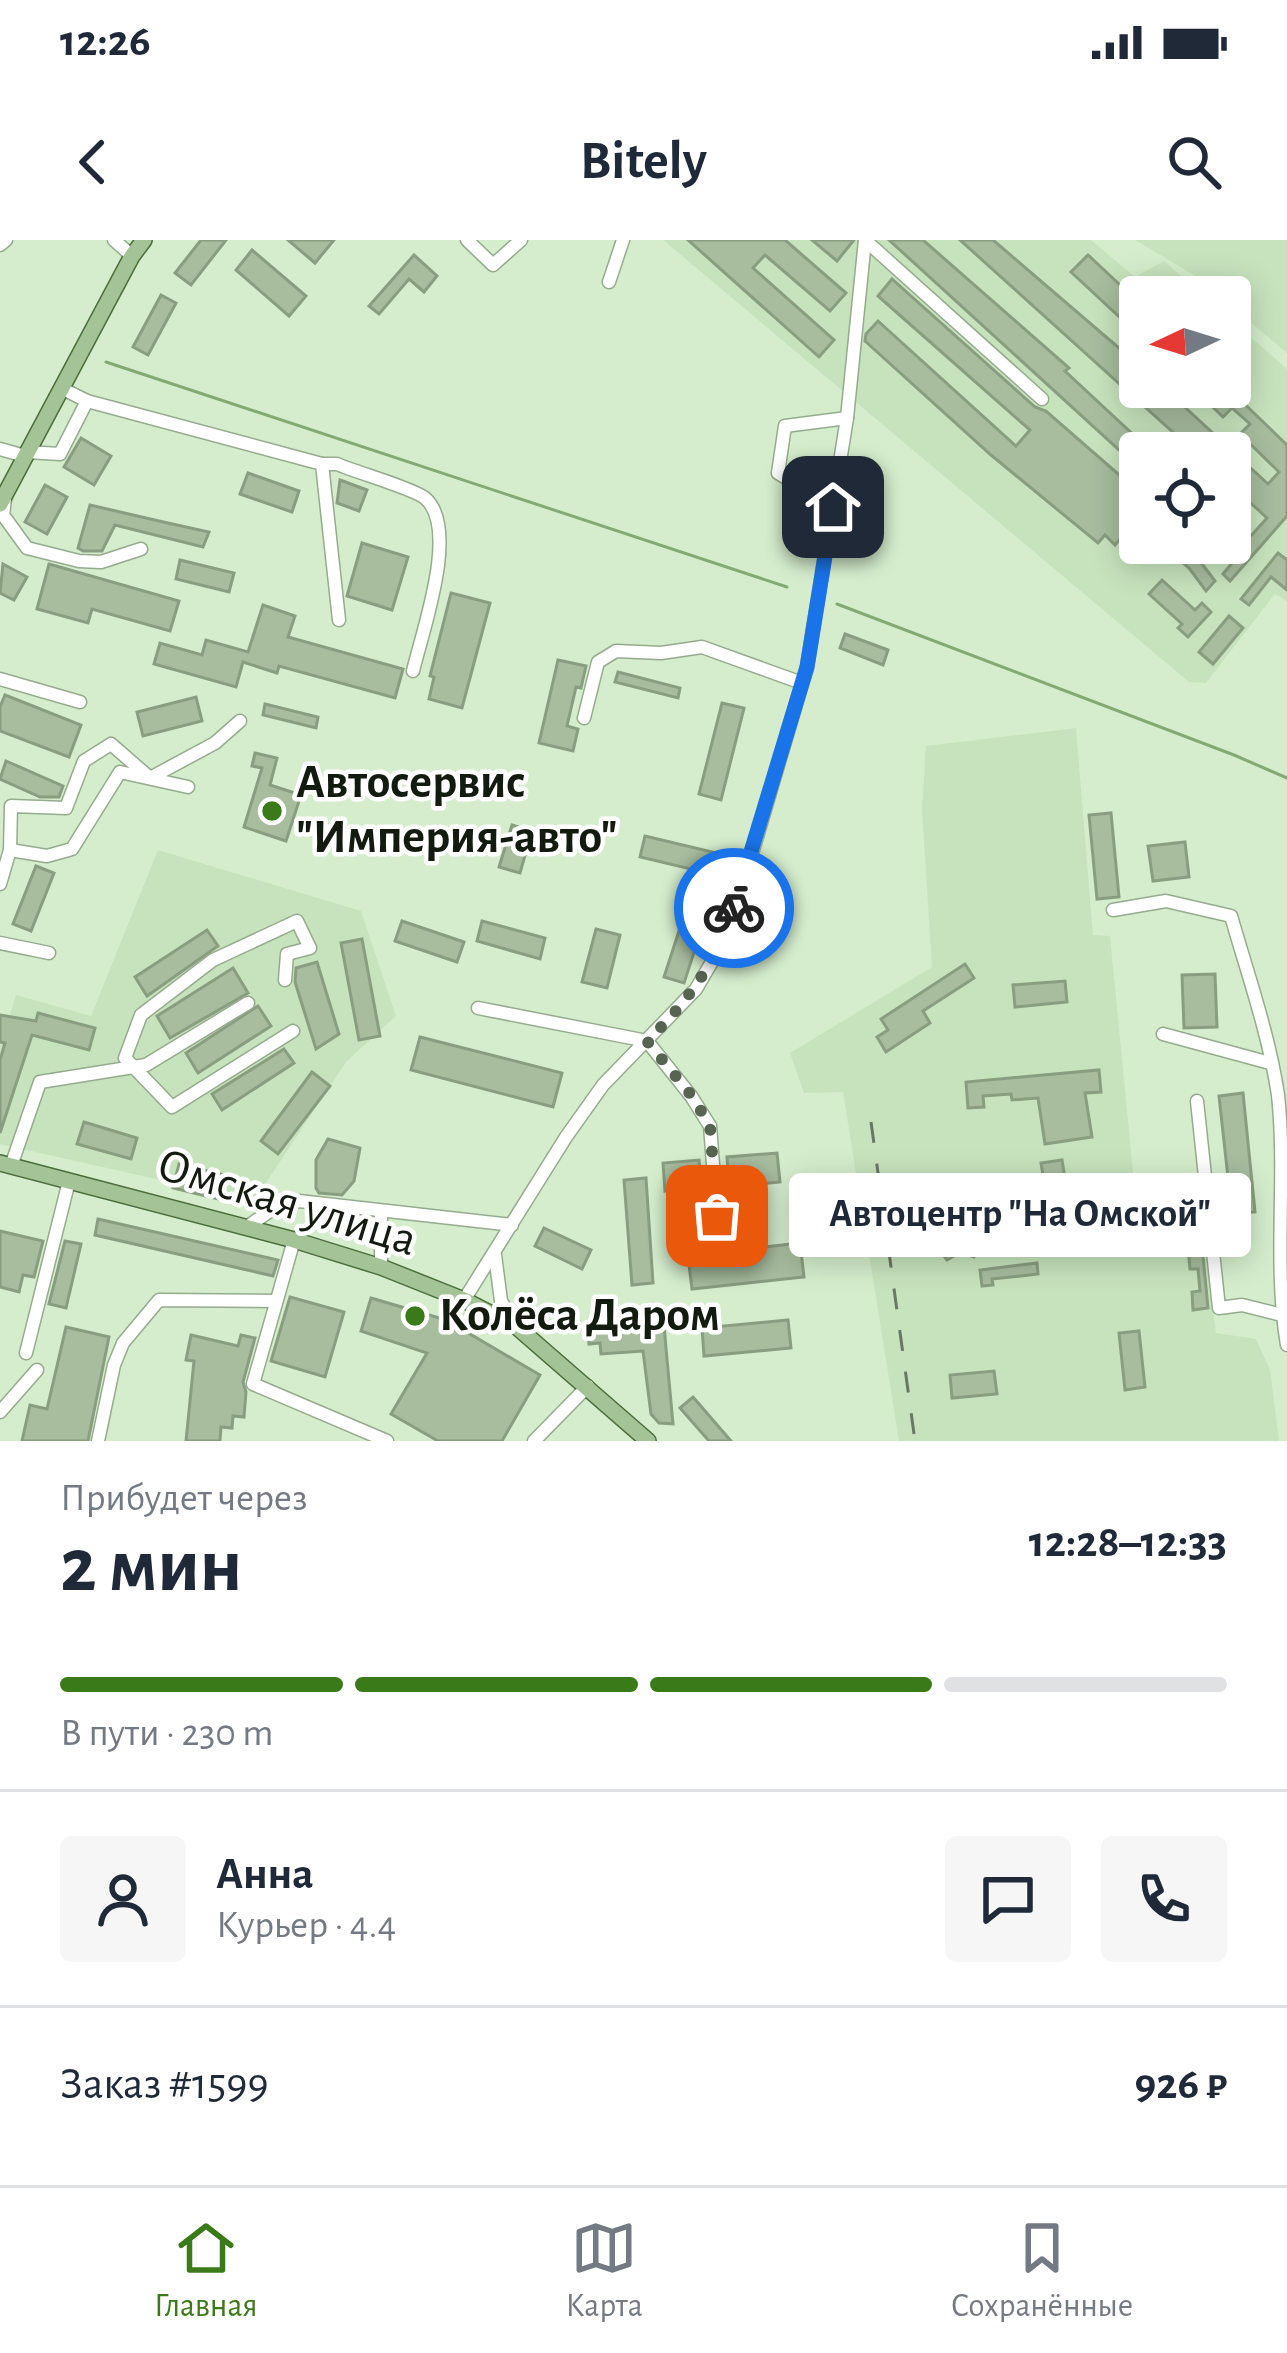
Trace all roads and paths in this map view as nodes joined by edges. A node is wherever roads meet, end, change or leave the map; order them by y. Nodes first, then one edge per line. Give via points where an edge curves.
1 (114, 240) edge
2 (145, 240) edge
3 (466, 240) edge
4 (520, 240) edge
5 (622, 240) edge
6 (865, 240) edge
7 (132, 256) junction
8 (609, 282) dead end
9 (63, 389) junction
10 (1042, 399) dead end
11 (87, 401) junction
12 (847, 418) junction
13 (0, 449) edge
14 (26, 454) junction
15 (322, 464) junction
16 (3, 498) edge
17 (833, 507) junction
18 (142, 549) dead end
19 (340, 620) dead end
20 (412, 670) dead end
21 (0, 679) edge
22 (802, 683) junction
23 (80, 702) dead end
24 (584, 718) dead end
25 (240, 721) dead end
26 (150, 778) junction
27 (188, 787) dead end
28 (10, 850) junction
29 (0, 884) edge
30 (1113, 910) dead end
31 (0, 943) edge
32 (49, 953) dead end
33 (285, 980) dead end
34 (248, 1003) dead end
35 (478, 1008) dead end
36 (293, 1031) dead end
37 (1163, 1034) dead end
38 (647, 1041) junction
39 (1270, 1063) junction
40 (134, 1067) junction
41 (1197, 1100) dead end
42 (6, 1164) edge
43 (69, 1181) junction
44 (381, 1211) junction
45 (717, 1216) dead end
46 (512, 1225) junction
47 (247, 1228) junction
48 (294, 1240) junction
49 (494, 1252) junction
50 (381, 1267) junction
51 (464, 1300) junction
52 (276, 1301) junction
53 (1282, 1315) junction
54 (517, 1327) junction
55 (1287, 1345) edge
56 (26, 1353) dead end
57 (37, 1370) dead end
58 (588, 1386) junction
59 (0, 1412) edge
60 (98, 1441) edge
61 (387, 1441) edge
62 (534, 1441) edge
63 (648, 1441) edge

1 - 7 street
2 - 7 main road
3 - 4 street via 493,265
5 - 8 street
6 - 10 street
6 - 12 street
7 - 9 main road
9 - 11 street
9 - 14 main road
11 - 14 street via 60,454
11 - 15 street
12 - 17 street
12 - 17 street via 785,426 778,473
13 - 14 street
14 - 16 main road
15 - 19 street
15 - 20 street via 425,499 436,518 442,543
16 - 18 street via 3,515 27,548 101,562
17 - 22 street
21 - 23 street
22 - 24 street via 702,647 616,651 598,662
22 - 38 street via 720,948 697,989
25 - 26 street
26 - 27 street
26 - 28 street via 120,772 72,849 47,856
26 - 28 street via 111,744 84,761 66,808 11,806
28 - 29 street
30 - 39 street via 1166,901 1231,916
31 - 32 street
33 - 40 street via 286,954 310,948 297,921 213,960 141,1015 125,1058
34 - 40 street
35 - 38 street
36 - 40 street via 172,1107
37 - 39 street
38 - 45 street via 710,1126
38 - 46 street via 603,1085
39 - 53 street via 1282,1157
40 - 42 street via 40,1082
41 - 53 street via 1219,1308
42 - 43 main road, Омская улица
43 - 47 main road, Омская улица
43 - 56 street
44 - 46 street
44 - 47 street via 298,1202
44 - 50 street
46 - 49 street
47 - 48 main road, Омская улица
48 - 50 main road, Омская улица
48 - 52 street
49 - 51 street
49 - 54 street via 501,1301
50 - 51 main road, Омская улица
51 - 54 main road, Омская улица
52 - 60 street via 159,1300 123,1343
52 - 61 street via 253,1384
53 - 55 street
54 - 58 main road, Омская улица
57 - 59 street
58 - 62 street
58 - 63 main road, Омская улица

